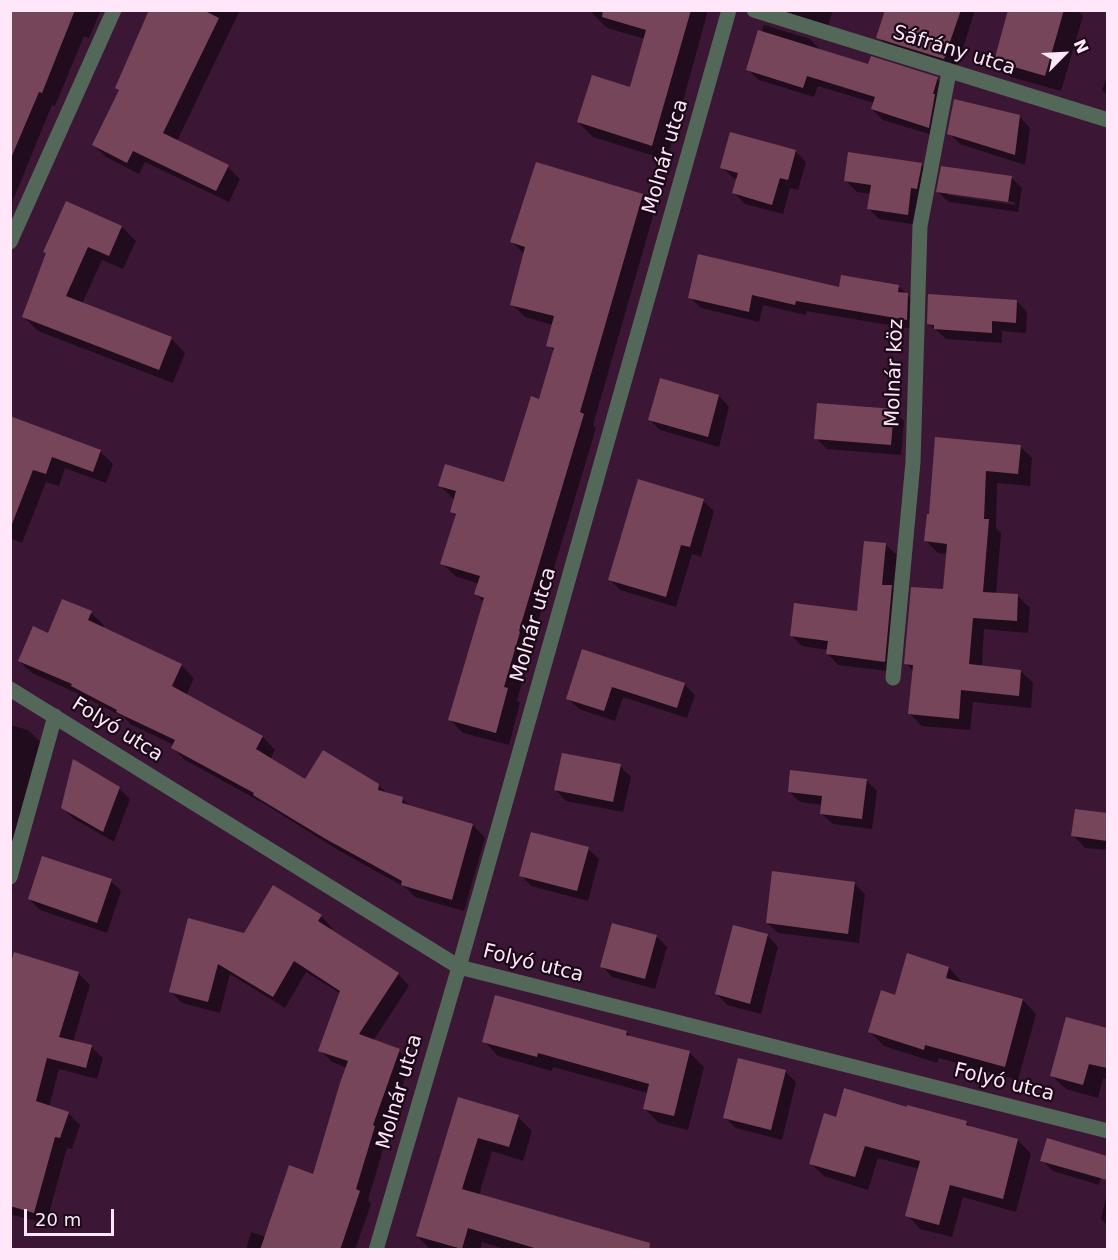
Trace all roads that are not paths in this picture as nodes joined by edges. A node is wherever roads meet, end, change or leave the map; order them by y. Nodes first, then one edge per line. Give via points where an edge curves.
1 (114, 10) edge
2 (729, 10) edge
3 (753, 10) edge
4 (949, 72) junction
5 (1107, 120) edge
6 (10, 242) edge
7 (893, 678) dead end
8 (10, 689) edge
9 (55, 716) junction
10 (10, 877) edge
11 (459, 967) junction
12 (1107, 1131) edge
13 (376, 1250) edge

1 - 6 street
2 - 11 street, Molnár utca
3 - 4 street, Sáfrány utca
4 - 5 street, Sáfrány utca
4 - 7 street, Molnár köz via 920,226 913,462
8 - 9 street, Folyó utca
9 - 10 street
9 - 11 street, Folyó utca
11 - 12 street, Folyó utca
11 - 13 street, Molnár utca

